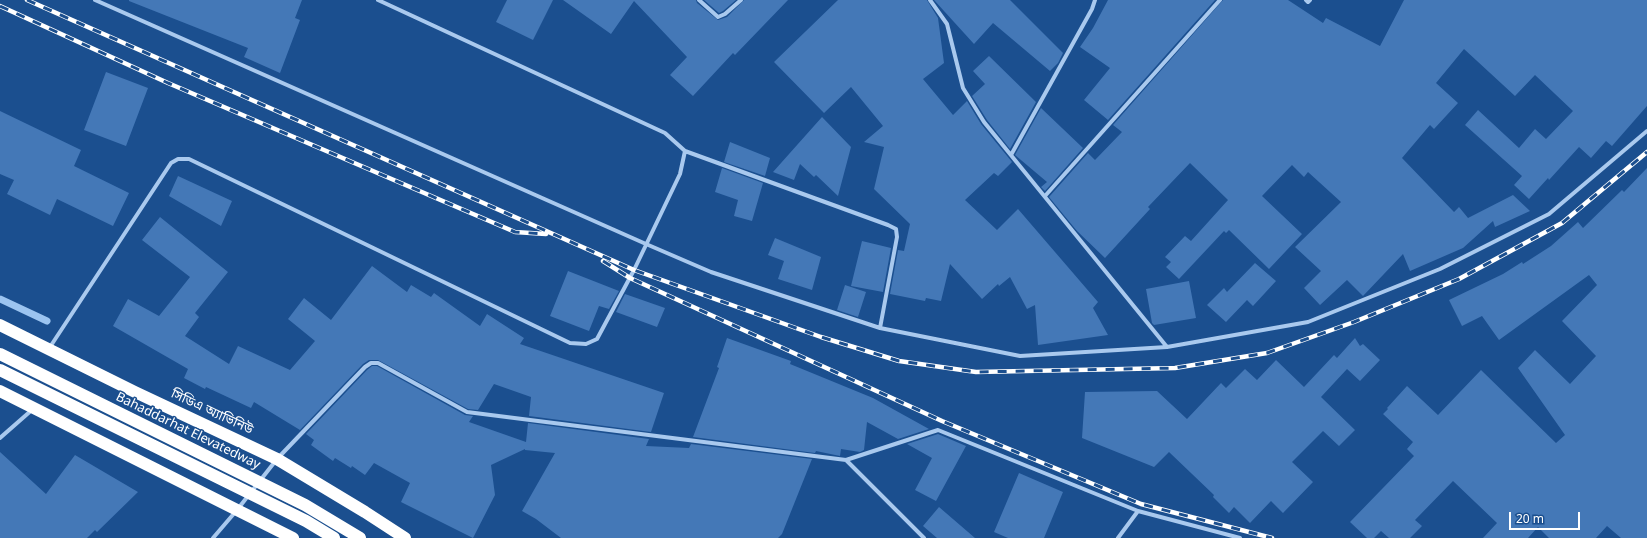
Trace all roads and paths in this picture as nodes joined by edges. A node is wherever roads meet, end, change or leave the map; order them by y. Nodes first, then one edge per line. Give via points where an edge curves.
1 (95, 0) edge
2 (378, 0) edge
3 (699, 0) edge
4 (741, 0) edge
5 (930, 0) edge
6 (1095, 0) edge
7 (1220, 0) edge
8 (1306, 0) edge
9 (1310, 0) edge
10 (1647, 131) edge
11 (685, 151) junction
12 (1011, 155) junction
13 (1045, 196) junction
14 (646, 244) junction
15 (0, 325) edge
16 (880, 328) junction
17 (1166, 347) junction
18 (49, 349) junction
19 (0, 354) edge
20 (0, 370) edge
21 (0, 391) edge
22 (34, 408) junction
23 (0, 438) edge
24 (277, 458) junction
25 (846, 460) junction
26 (237, 510) junction
27 (1138, 511) junction
28 (213, 538) edge
29 (294, 538) edge
30 (334, 538) edge
31 (360, 538) edge
32 (404, 538) edge
33 (924, 538) edge
34 (1118, 538) edge
35 (1240, 538) edge

1 - 14 street
2 - 11 street via 665,133
3 - 4 street via 718,17
5 - 12 street via 947,24 963,88 984,122
6 - 12 street
7 - 13 street
8 - 9 street
10 - 17 street via 1549,214 1440,269 1308,322
11 - 14 street via 680,174
11 - 16 street via 896,229 897,237
12 - 13 street
13 - 17 street
14 - 16 street via 711,272
14 - 18 street via 597,339 586,344 570,343 189,159 178,159 171,163
15 - 18 highway, সিডিএ অ্যাভিনিউ
16 - 17 street via 1020,356
18 - 24 highway, সিডিএ অ্যাভিনিউ
19 - 31 highway, Bahaddarhat Elevatedway, bridge via 305,504
20 - 30 highway, bridge via 306,521
21 - 22 highway
22 - 23 street
22 - 26 highway
24 - 25 street via 365,368 371,363 378,362 467,412
24 - 26 street
24 - 32 highway, সিডিএ অ্যাভিনিউ
25 - 27 street via 938,430
25 - 33 street
26 - 28 street
26 - 29 highway
27 - 34 street
27 - 35 street

